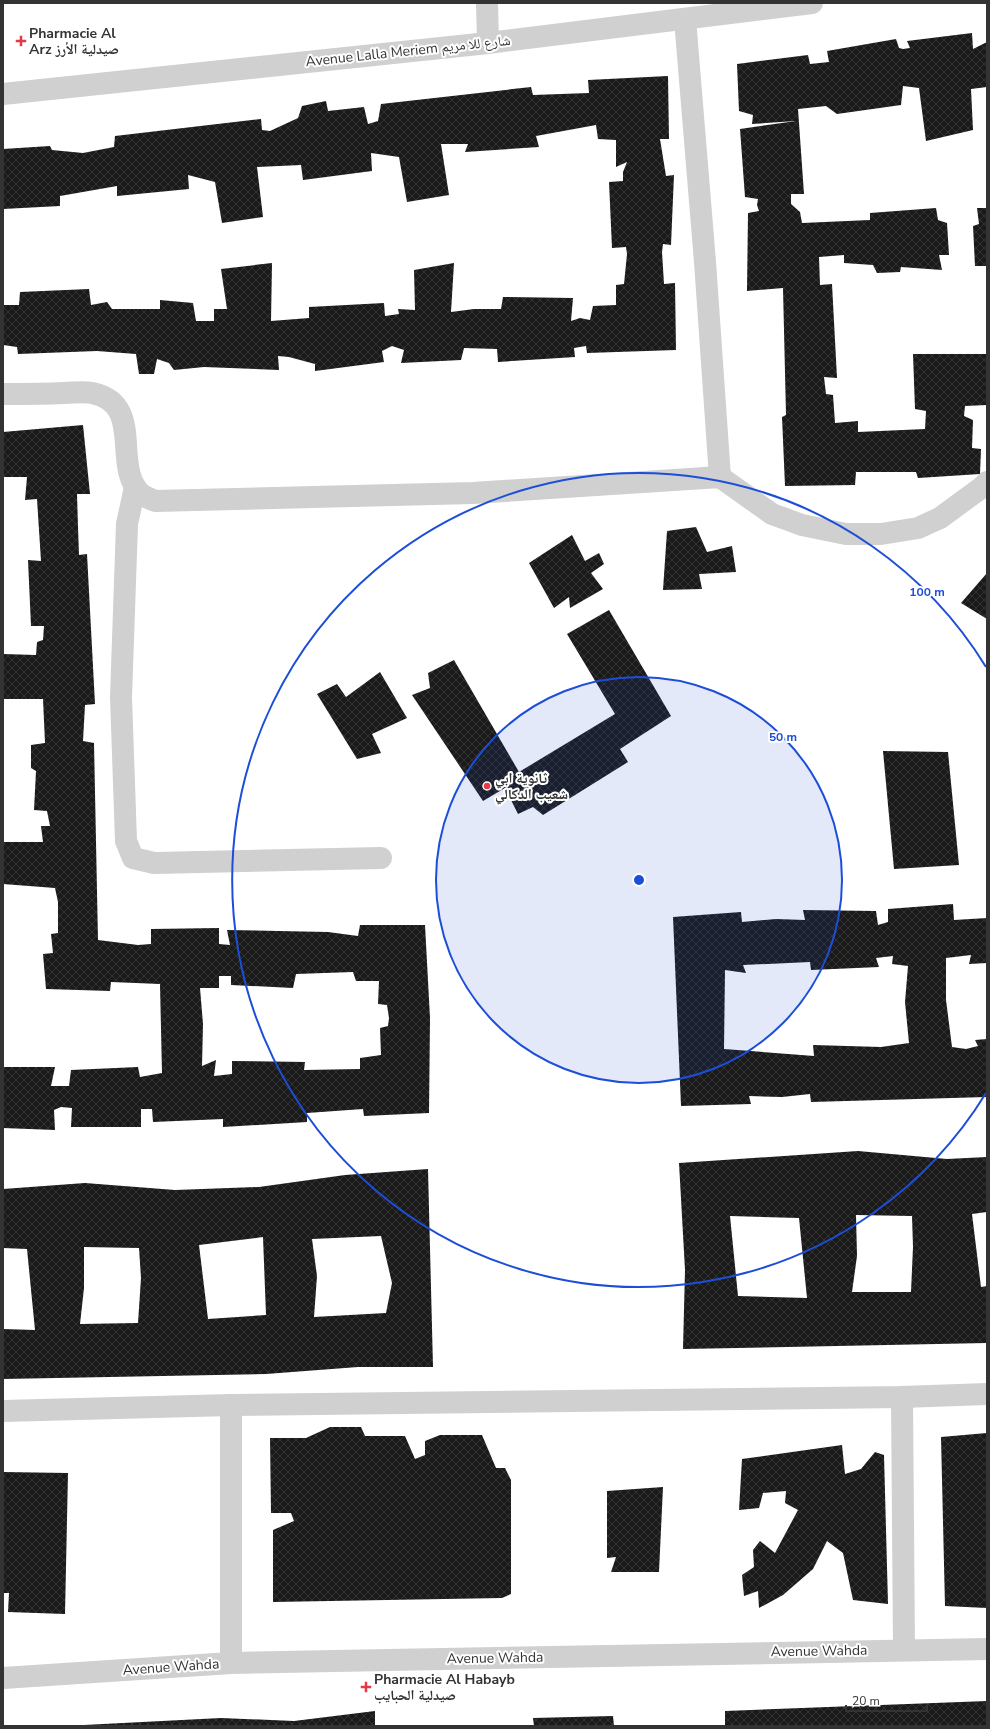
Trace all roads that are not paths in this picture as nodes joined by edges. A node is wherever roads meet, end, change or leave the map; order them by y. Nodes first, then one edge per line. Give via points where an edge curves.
1 (487, 3) edge
2 (812, 3) edge
3 (685, 19) junction
4 (488, 43) junction
5 (3, 94) edge
6 (3, 394) edge
7 (720, 477) junction
8 (987, 482) edge
9 (135, 487) junction
10 (380, 858) dead end
11 (987, 1394) edge
12 (902, 1397) junction
13 (231, 1405) junction
14 (3, 1411) edge
15 (987, 1649) edge
16 (904, 1650) junction
17 (231, 1663) junction
18 (3, 1678) edge

1 - 4 street
2 - 3 street, Avenue Lalla Meriem شارع للا مريم
3 - 4 street, Avenue Lalla Meriem شارع للا مريم
3 - 7 street via 706,262
4 - 5 street, Avenue Lalla Meriem شارع للا مريم
6 - 9 street via 91,393 106,397 122,416 130,476
7 - 8 street via 772,514 802,525 846,534 881,534 918,528 940,518
7 - 9 street via 473,493 155,501 143,496
9 - 10 street via 127,524 121,697 126,841 133,858 154,863
11 - 12 street
12 - 13 street
12 - 16 street
13 - 14 street
13 - 17 street
15 - 16 street, Avenue Wahda
16 - 17 street, Avenue Wahda
17 - 18 street, Avenue Wahda

